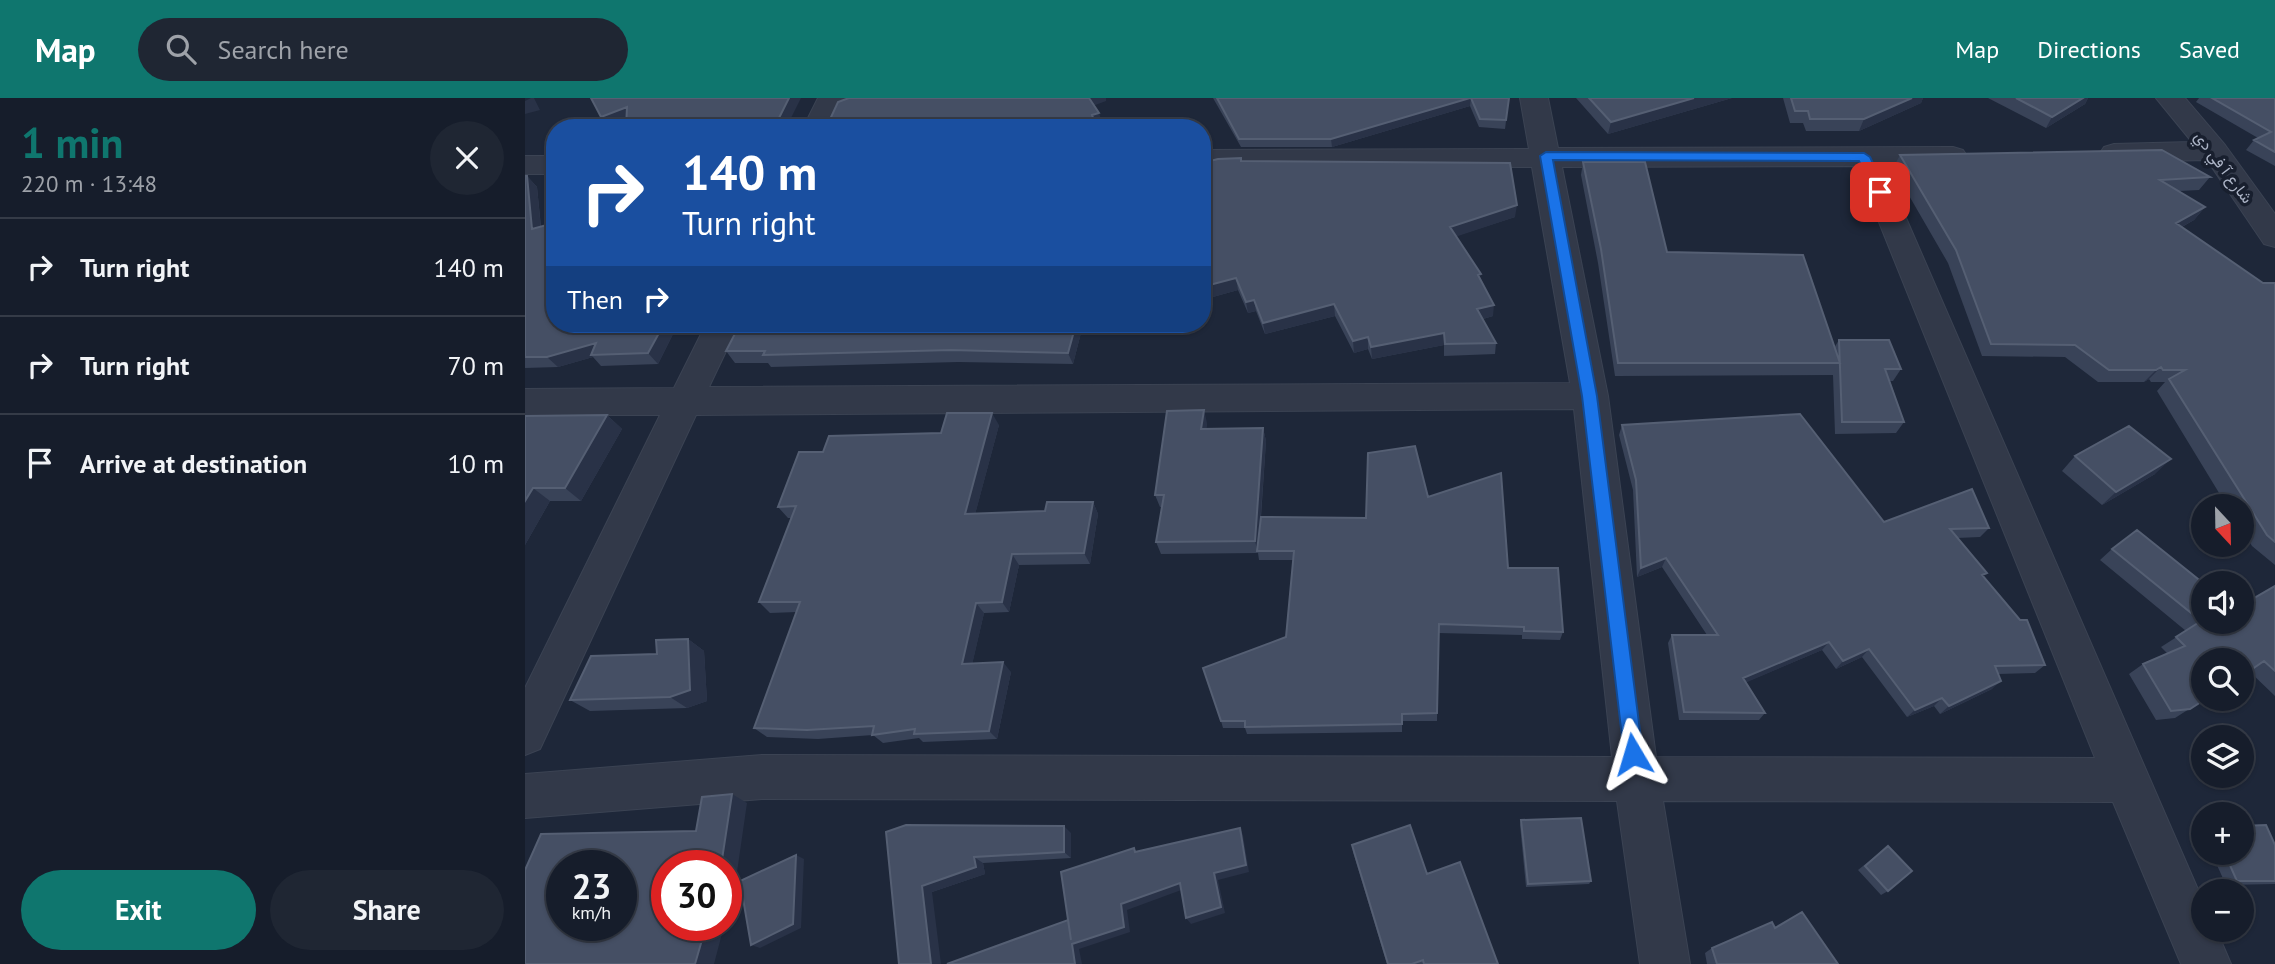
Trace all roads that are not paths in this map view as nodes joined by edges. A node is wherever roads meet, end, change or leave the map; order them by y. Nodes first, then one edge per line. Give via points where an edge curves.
1 (832, 98) edge
2 (1534, 98) edge
3 (2170, 98) edge
4 (822, 119) edge
5 (2215, 151) junction
6 (2094, 153) edge
7 (1985, 155) edge
8 (1546, 156) junction
9 (1864, 157) junction
10 (1211, 159) edge
11 (525, 165) edge
12 (546, 165) edge
13 (2275, 237) edge
14 (718, 333) edge
15 (1590, 396) junction
16 (685, 399) junction
17 (525, 402) edge
18 (525, 734) edge
19 (2126, 780) junction
20 (1637, 781) junction
21 (525, 796) edge
22 (1665, 964) edge
23 (2207, 964) edge

1 - 4 street
2 - 8 street
3 - 5 street, شارع آ في دي
5 - 6 street
5 - 13 street, شارع آ في دي
7 - 9 street
8 - 9 street
8 - 10 street
8 - 15 street
9 - 19 street
11 - 12 street
14 - 16 street
15 - 16 street
15 - 20 street
16 - 17 street
16 - 18 street
19 - 20 street
19 - 23 street
20 - 21 street via 762,777
20 - 22 street

